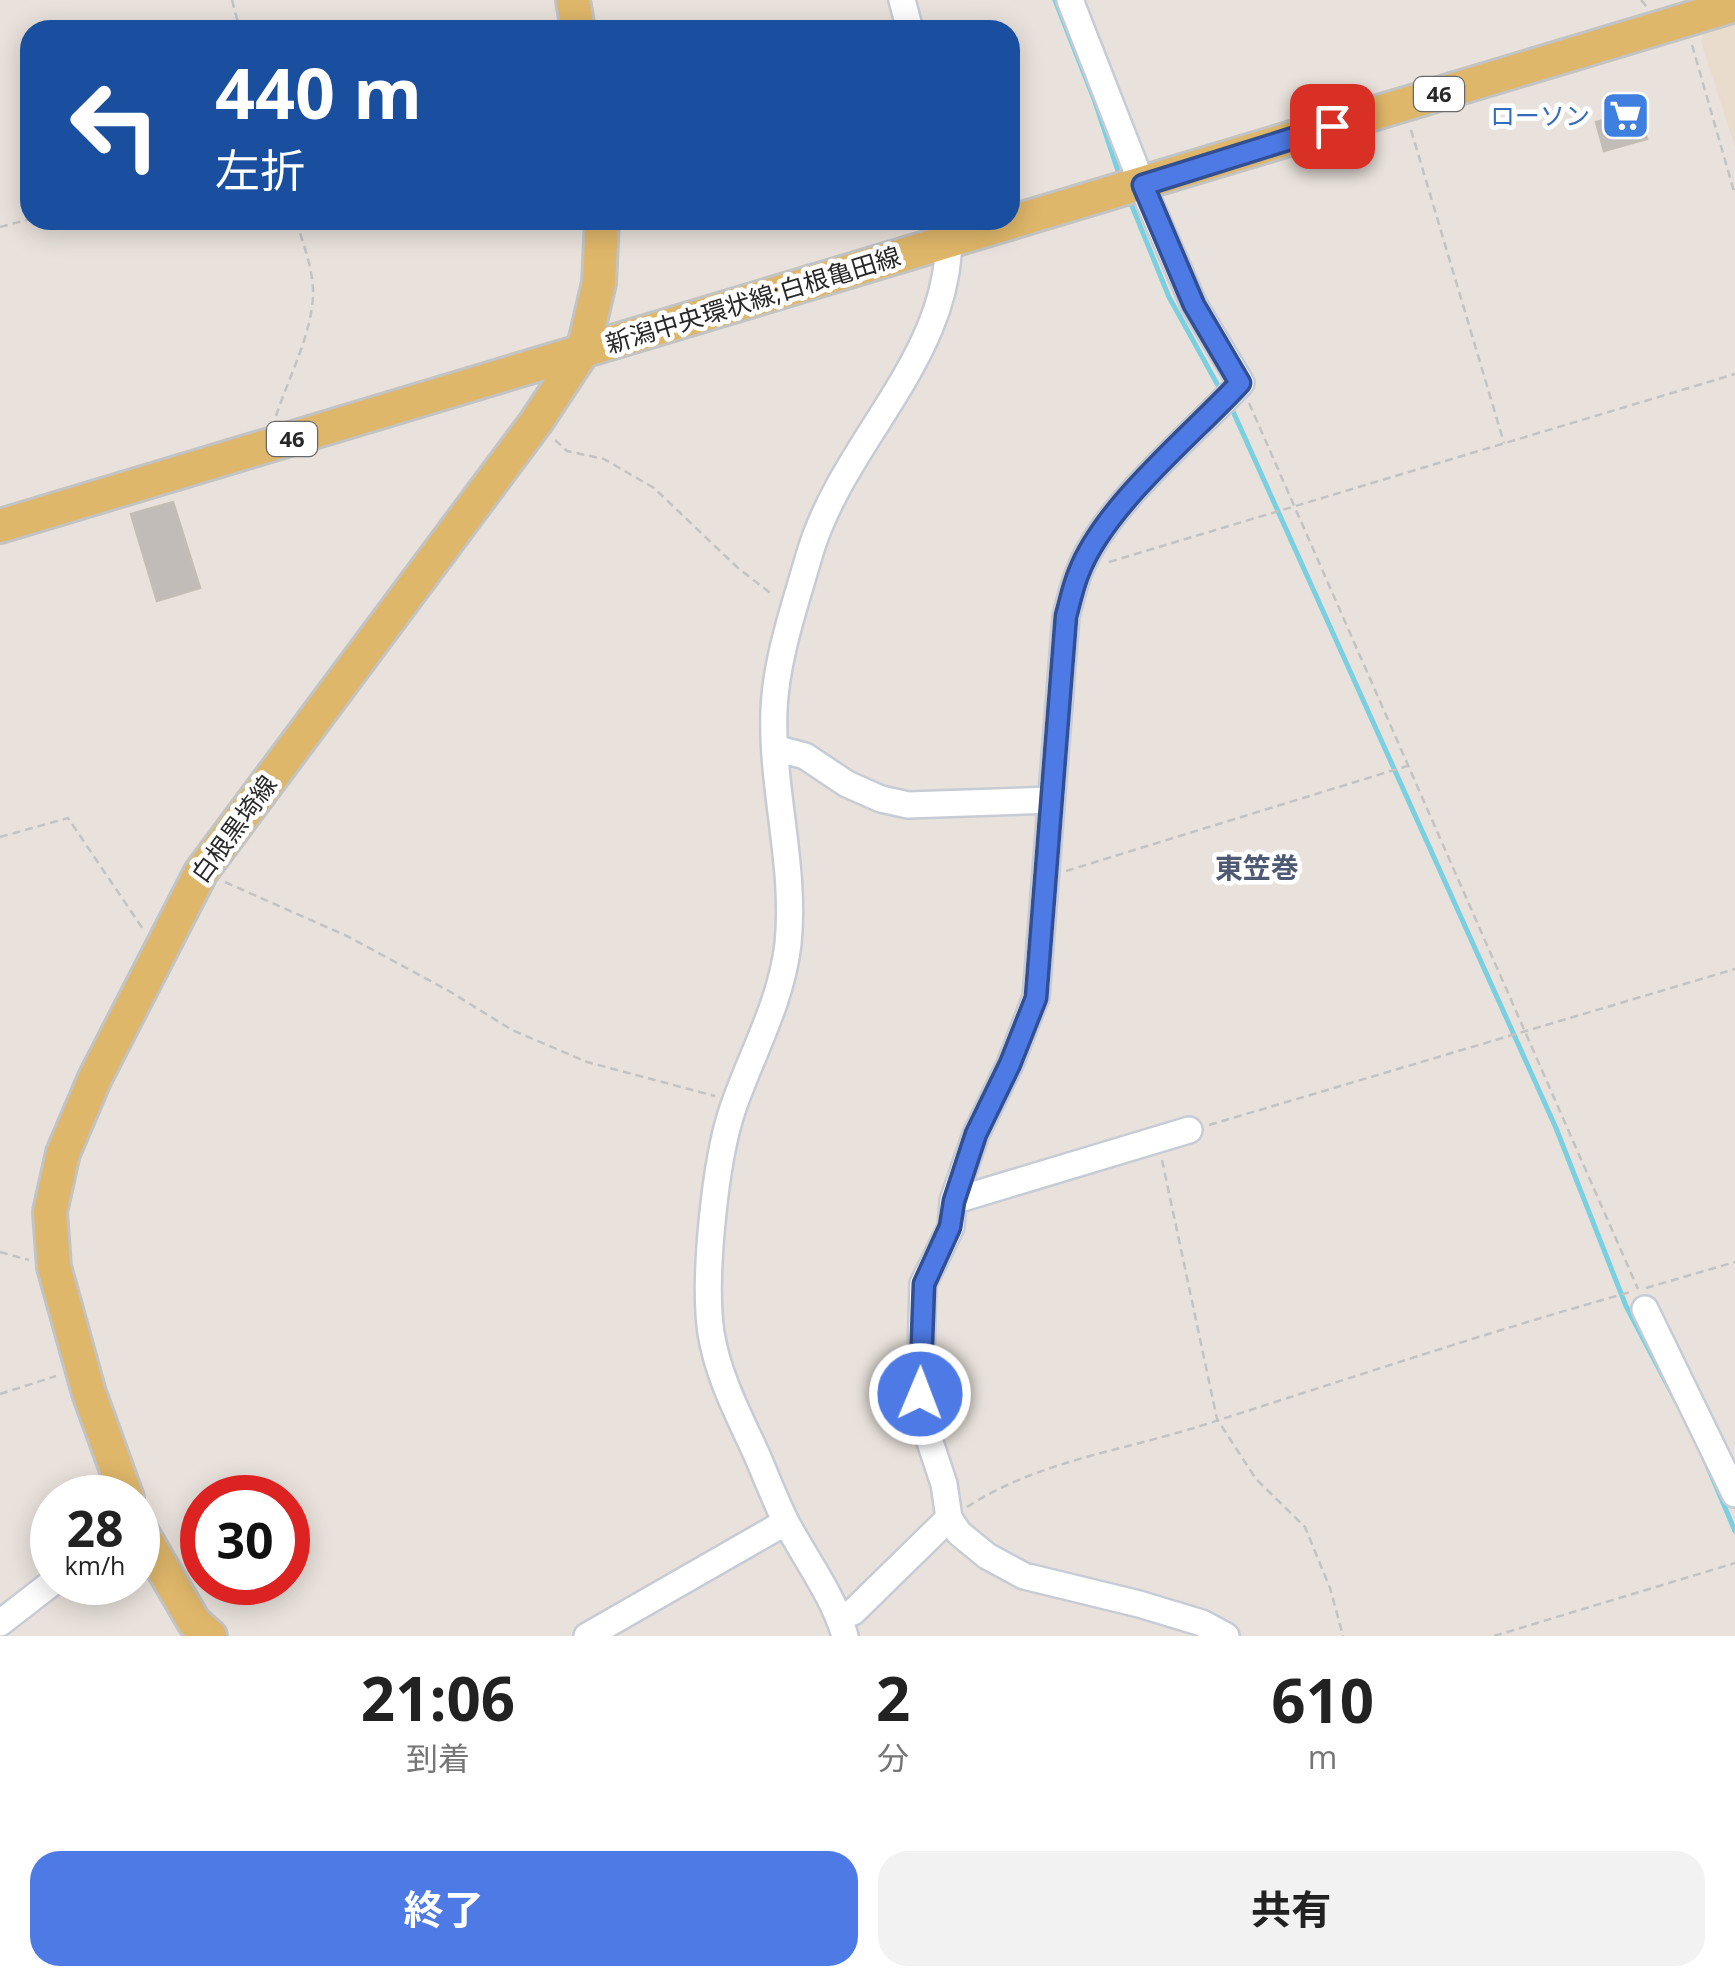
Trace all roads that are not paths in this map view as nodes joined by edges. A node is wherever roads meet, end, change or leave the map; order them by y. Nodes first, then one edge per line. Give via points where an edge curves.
1 (1070, 0) edge
2 (1735, 6) edge
3 (1143, 185) junction
4 (1020, 214) edge
5 (602, 230) edge
6 (949, 230) edge
7 (583, 351) junction
8 (0, 526) edge
9 (776, 748) junction
10 (1050, 800) junction
11 (1189, 1130) road end
12 (954, 1201) junction
13 (1638, 1297) road end
14 (119, 1475) edge
15 (1735, 1494) edge
16 (949, 1518) junction
17 (786, 1522) junction
18 (160, 1564) edge
19 (30, 1600) edge
20 (0, 1623) edge
21 (842, 1626) edge
22 (210, 1636) edge
23 (588, 1636) edge
24 (1226, 1636) edge

1 - 3 street
2 - 3 main road, 新潟中央環状線;白根亀田線 / 46
3 - 4 main road, 新潟中央環状線;白根亀田線 / 46
3 - 10 street via 1194,305 1240,383 1134,492 1080,569 1066,616
5 - 7 main road, 白根黒埼線 via 599,283
6 - 7 main road, 新潟中央環状線;白根亀田線 / 46
6 - 9 street via 934,325 905,383 827,502 774,708
7 - 8 main road, 新潟中央環状線;白根亀田線 / 46
7 - 14 main road, 白根黒埼線 via 201,872 63,1153 50,1212 54,1267
9 - 10 street via 805,756 881,799 908,805
9 - 17 street via 791,888 787,946 780,989 736,1102 713,1218 711,1332 727,1392
10 - 12 street via 1036,998
11 - 12 street
12 - 16 street via 950,1227 924,1284 920,1380
13 - 15 street
16 - 21 street
16 - 24 street via 987,1556 1024,1576 1202,1623
17 - 21 street
17 - 23 street
18 - 22 main road via 194,1622
19 - 20 street

